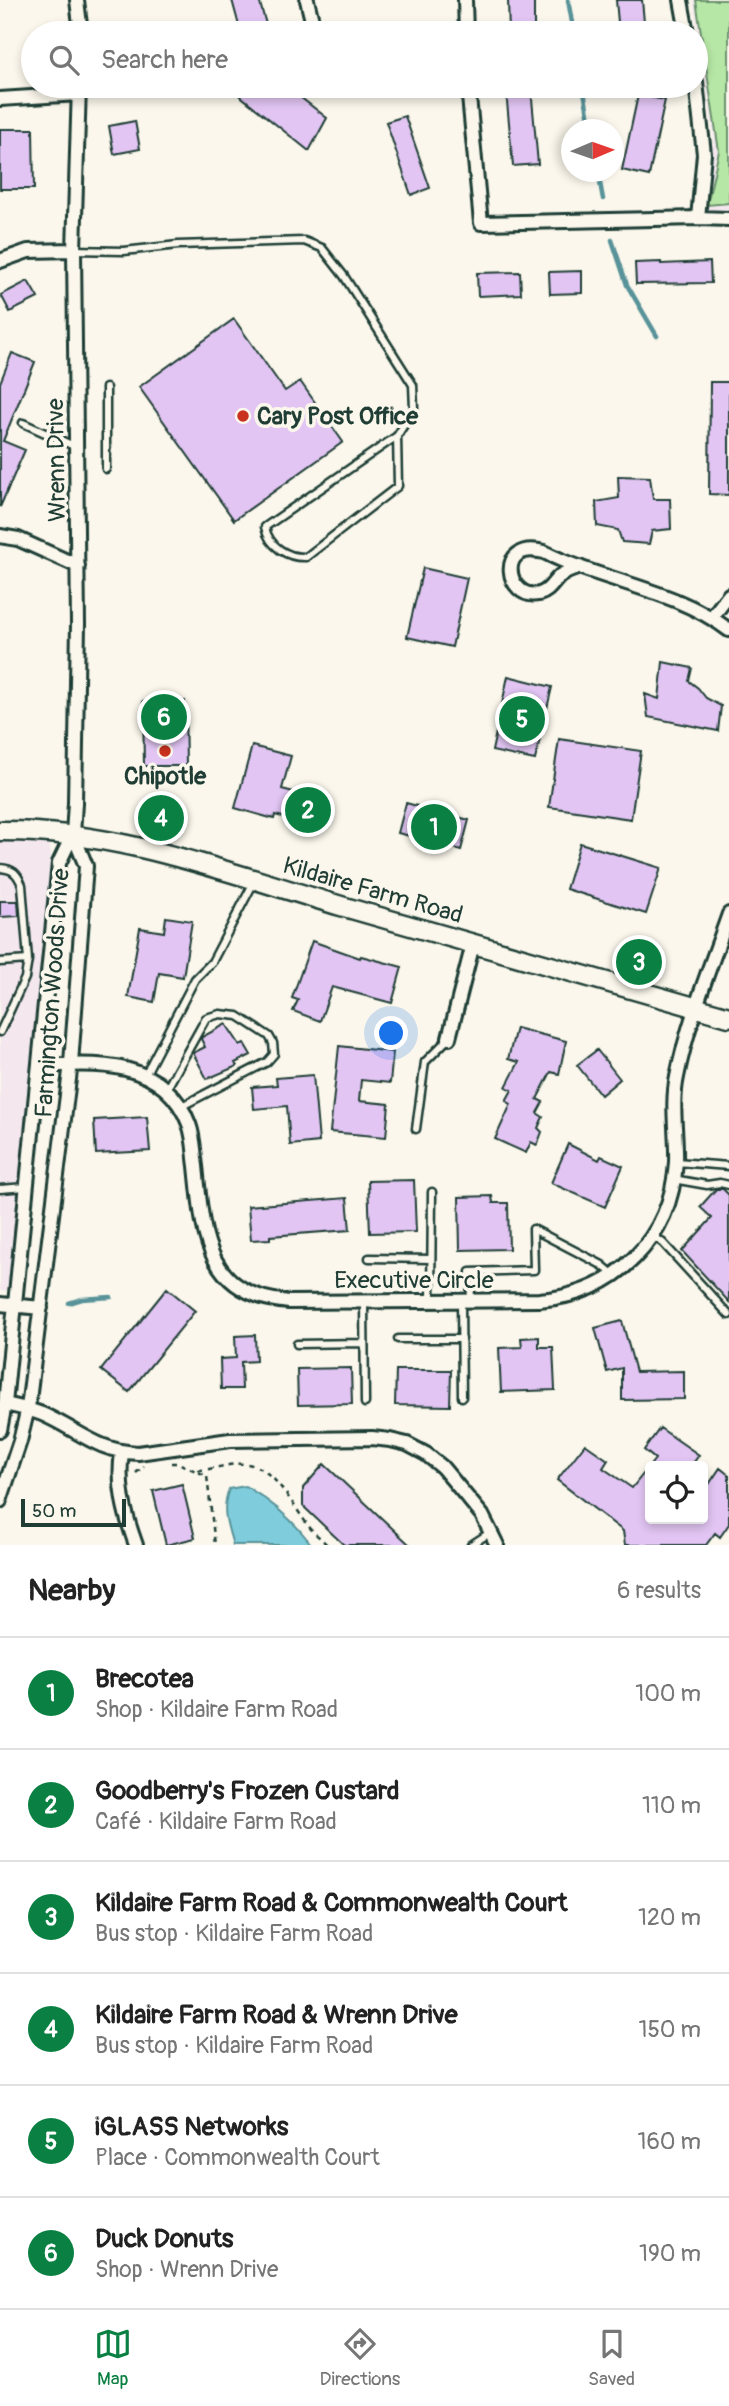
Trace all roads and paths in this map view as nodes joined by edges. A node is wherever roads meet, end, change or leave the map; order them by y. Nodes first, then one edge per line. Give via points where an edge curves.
1 (77, 0) edge
2 (307, 0) edge
3 (465, 0) edge
4 (681, 0) edge
5 (80, 21) edge
6 (312, 21) edge
7 (466, 21) edge
8 (685, 21) edge
9 (21, 97) edge
10 (79, 98) edge
11 (469, 98) edge
12 (698, 98) edge
13 (0, 99) edge
14 (698, 218) junction
15 (729, 219) edge
16 (74, 250) junction
17 (0, 261) edge
18 (106, 388) dead end
19 (23, 423) dead end
20 (397, 436) junction
21 (76, 447) junction
22 (106, 469) dead end
23 (0, 536) edge
24 (78, 566) junction
25 (580, 567) junction
26 (729, 595) edge
27 (712, 617) junction
28 (729, 630) edge
29 (0, 831) edge
30 (73, 834) junction
31 (1, 868) edge
32 (255, 880) junction
33 (729, 914) edge
34 (473, 944) junction
35 (28, 960) junction
36 (0, 962) edge
37 (696, 1007) junction
38 (729, 1017) edge
39 (0, 1032) edge
40 (449, 1038) joint
41 (71, 1063) junction
42 (39, 1067) junction
43 (145, 1075) junction
44 (166, 1090) junction
45 (180, 1107) junction
46 (416, 1129) dead end
47 (676, 1162) junction
48 (729, 1166) edge
49 (673, 1179) junction
50 (729, 1185) edge
51 (27, 1187) junction
52 (0, 1189) edge
53 (432, 1192) dead end
54 (653, 1236) junction
55 (369, 1258) dead end
56 (431, 1259) junction
57 (614, 1275) junction
58 (431, 1301) junction
59 (466, 1301) junction
60 (364, 1302) junction
61 (0, 1304) edge
62 (15, 1306) junction
63 (41, 1308) junction
64 (729, 1315) edge
65 (398, 1339) dead end
66 (462, 1339) junction
67 (364, 1343) junction
68 (297, 1344) dead end
69 (463, 1397) dead end
70 (365, 1403) dead end
71 (5, 1404) junction
72 (28, 1408) junction
73 (0, 1430) edge
74 (122, 1453) junction
75 (162, 1463) dead end
76 (153, 1464) dead end
77 (198, 1471) junction
78 (136, 1473) dead end
79 (0, 1501) edge
80 (491, 1532) junction
81 (136, 1545) edge
82 (215, 1545) edge
83 (327, 1545) edge
84 (471, 1545) edge
85 (497, 1545) edge

1 - 5 street
2 - 6 street
3 - 7 street
4 - 8 street
9 - 13 street
10 - 16 street, Wrenn Drive
11 - 14 street via 481,223
12 - 14 street via 704,155
14 - 15 street
16 - 17 street via 28,251
16 - 20 lane via 304,241 322,248 413,385 414,409
16 - 21 street, Wrenn Drive
18 - 22 lane
19 - 21 lane
20 - 20 lane via 398,486 306,557 281,552 265,527
21 - 24 street, Wrenn Drive
23 - 24 street via 18,539
24 - 30 street, Wrenn Drive
25 - 25 street via 532,549 512,559 511,579 527,593 538,594 549,590 559,576
25 - 27 street
26 - 27 street
27 - 28 street
29 - 30 main road, Kildaire Farm Road
30 - 32 main road, Kildaire Farm Road via 172,853
30 - 41 street, Farmington Woods Drive via 86,866
30 - 42 street, Farmington Woods Drive via 59,863
31 - 35 lane via 11,869 22,885
32 - 34 main road, Kildaire Farm Road
32 - 43 lane via 212,961 195,979
33 - 37 street, Executive Circle
34 - 37 main road, Kildaire Farm Road
34 - 40 street
35 - 36 lane
35 - 39 lane via 25,978
37 - 38 main road, Kildaire Farm Road
37 - 47 street, Executive Circle via 676,1079
40 - 46 lane via 425,1062
41 - 42 street, Executive Circle
41 - 43 street, Executive Circle
41 - 63 street, Farmington Woods Drive
42 - 51 street, Farmington Woods Drive
43 - 44 street, Executive Circle
44 - 45 street, Executive Circle
44 - 45 lane via 206,1018 238,1016 270,1036 274,1054 267,1062
45 - 60 street, Executive Circle via 192,1136 206,1243 225,1274 254,1295 280,1302
47 - 48 lane
47 - 49 street, Executive Circle
49 - 50 lane
49 - 54 street, Executive Circle via 668,1205
51 - 52 lane
51 - 62 street, Farmington Woods Drive
53 - 56 lane
54 - 57 street, Executive Circle
54 - 64 lane
55 - 56 lane
56 - 58 lane
57 - 59 street, Executive Circle via 557,1299
57 - 59 lane via 533,1229 534,1270 470,1272
58 - 59 street, Executive Circle
58 - 60 street, Executive Circle
59 - 66 lane
60 - 67 lane
61 - 62 street
62 - 63 street
62 - 71 street, Farmington Woods Drive
63 - 72 street, Farmington Woods Drive
65 - 66 lane
66 - 69 lane
67 - 68 lane
67 - 70 lane
71 - 72 street
71 - 73 street, Farmington Woods Drive
72 - 74 street
72 - 79 street, Farmington Woods Drive
74 - 80 street via 230,1440 390,1440 407,1444 442,1467
74 - 81 street via 121,1490
75 - 77 path
76 - 78 path
77 - 82 path via 207,1476
77 - 83 path via 248,1464 258,1467 279,1485
80 - 84 lane
80 - 85 street

